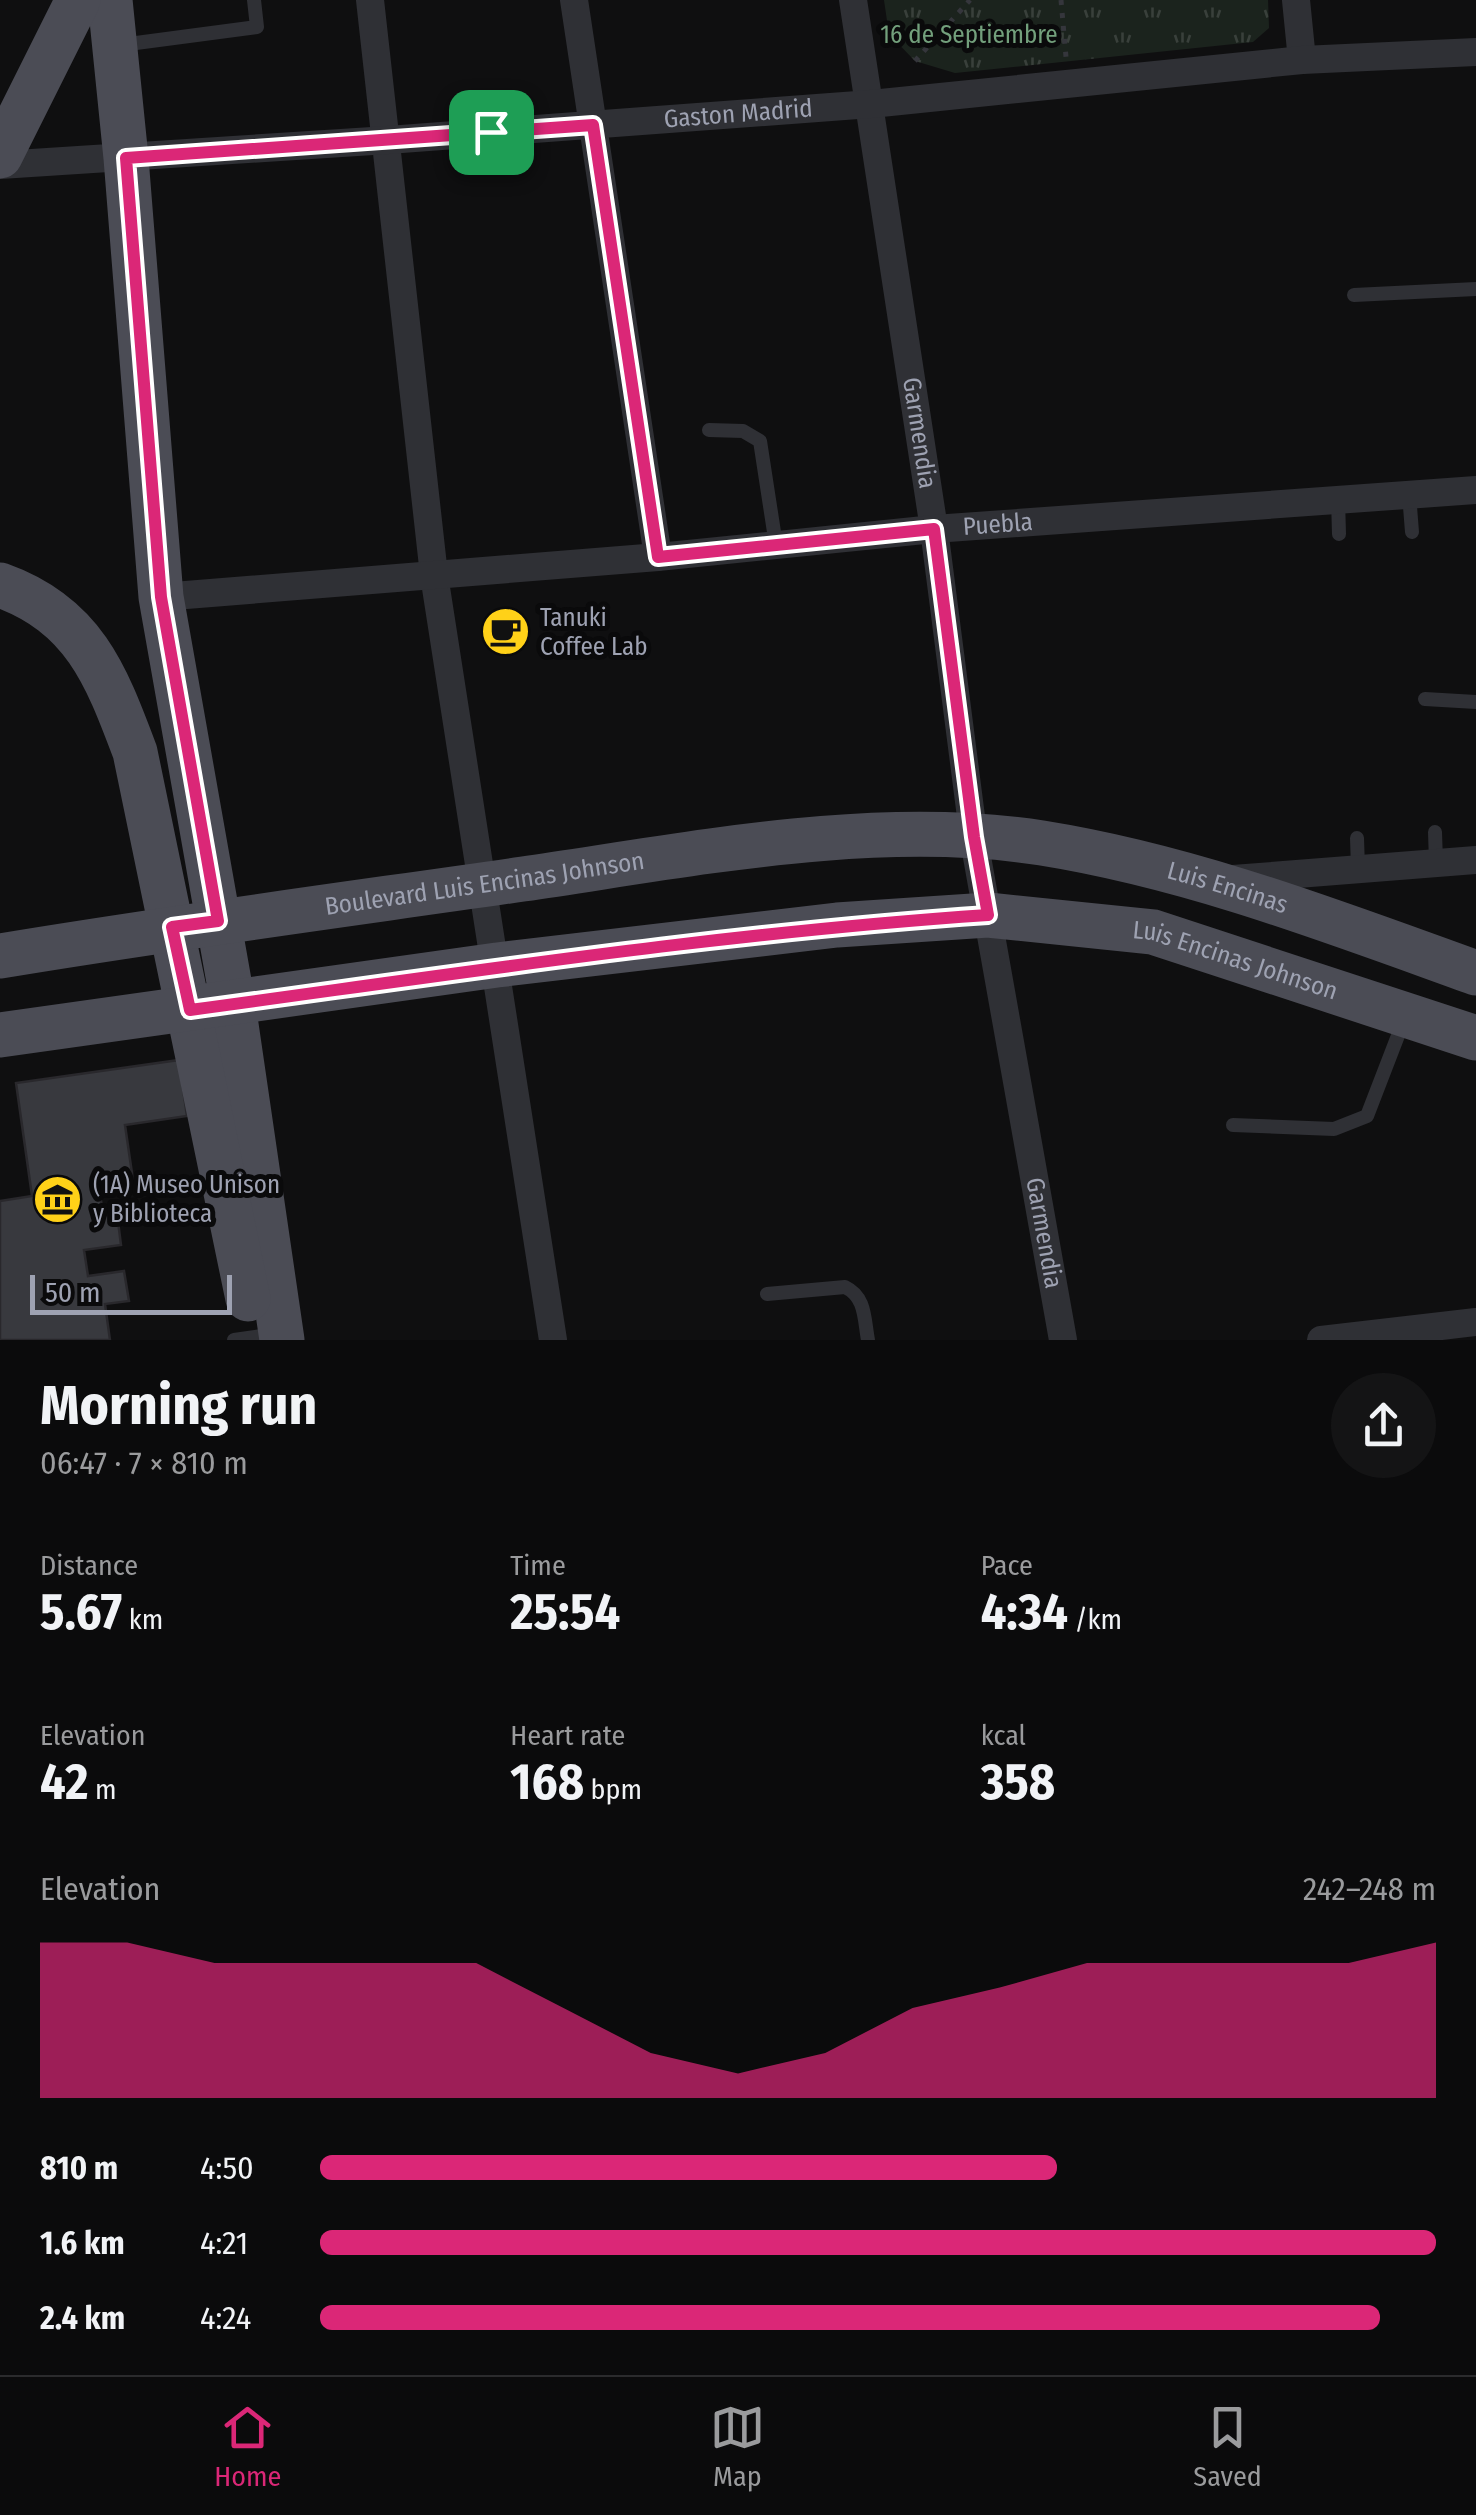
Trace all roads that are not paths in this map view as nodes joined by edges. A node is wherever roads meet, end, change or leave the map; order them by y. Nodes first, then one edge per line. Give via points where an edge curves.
1 (78, 0) edge
2 (110, 0) edge
3 (254, 0) edge
4 (370, 0) edge
5 (574, 0) edge
6 (853, 0) edge
7 (1296, 0) edge
8 (115, 46) junction
9 (1476, 52) edge
10 (1302, 60) junction
11 (871, 104) junction
12 (593, 125) junction
13 (388, 140) junction
14 (0, 156) edge
15 (126, 158) junction
16 (0, 165) edge
17 (1476, 289) edge
18 (1354, 295) dead end
19 (710, 430) dead end
20 (1476, 490) edge
21 (1409, 494) junction
22 (1338, 498) junction
23 (934, 529) junction
24 (1412, 532) dead end
25 (1339, 534) dead end
26 (776, 545) junction
27 (658, 557) junction
28 (434, 575) junction
29 (0, 585) edge
30 (161, 597) junction
31 (1425, 699) dead end
32 (1476, 702) edge
33 (1435, 832) dead end
34 (974, 837) junction
35 (1357, 838) dead end
36 (1461, 864) edge
37 (1358, 868) junction
38 (1213, 881) junction
39 (484, 885) junction
40 (168, 907) junction
41 (988, 915) junction
42 (218, 921) junction
43 (0, 956) edge
44 (497, 966) junction
45 (1476, 972) edge
46 (212, 1007) junction
47 (1405, 1016) junction
48 (0, 1035) edge
49 (1476, 1038) edge
50 (1233, 1124) dead end
51 (767, 1294) dead end
52 (1476, 1322) edge
53 (1397, 1336) edge
54 (262, 1338) edge
55 (553, 1340) edge
56 (868, 1340) edge
57 (1063, 1340) edge
58 (1322, 1340) edge

1 - 14 main road
2 - 8 main road
3 - 8 lane via 257,27
4 - 13 street
5 - 12 street
6 - 11 street, Garmendia
7 - 10 street
8 - 15 main road
9 - 10 street, Gaston Madrid
10 - 11 street, Gaston Madrid
11 - 12 street, Gaston Madrid
11 - 23 street, Garmendia
12 - 13 street, Gaston Madrid
12 - 27 street
13 - 15 street, Gaston Madrid
13 - 28 street
15 - 16 street, Gaston Madrid
15 - 30 main road
17 - 18 lane
19 - 26 lane via 744,431 760,442
20 - 21 street, Puebla
21 - 22 street, Puebla
21 - 24 lane
22 - 23 street, Puebla
22 - 25 lane
23 - 26 street, Puebla
23 - 34 street, Garmendia
26 - 27 street, Puebla
27 - 28 street, Puebla
28 - 30 street, Puebla
28 - 39 street
29 - 40 main road via 28,595 80,636 111,688 135,752
30 - 42 main road
31 - 32 lane
33 - 36 lane
34 - 38 main road, Luis Encinas via 1041,843
34 - 39 main road, Boulevard Luis Encinas Johnson via 762,844
34 - 41 street, Garmendia
35 - 37 lane
36 - 37 street
37 - 38 street
38 - 45 main road, Luis Encinas
39 - 42 main road, Boulevard Luis Encinas Johnson
39 - 44 street
40 - 42 main road, Boulevard Luis Encinas Johnson
40 - 43 main road, Boulevard Luis Encinas Johnson
40 - 46 main road
41 - 44 main road via 836,925
41 - 47 main road, Luis Encinas Johnson via 1154,932
41 - 57 street, Garmendia
42 - 46 main road
44 - 46 main road
44 - 55 street
46 - 48 main road
46 - 54 main road
47 - 49 main road, Luis Encinas Johnson
47 - 50 lane via 1367,1116 1334,1129
51 - 56 lane via 845,1287 862,1304
52 - 53 street
53 - 58 street

